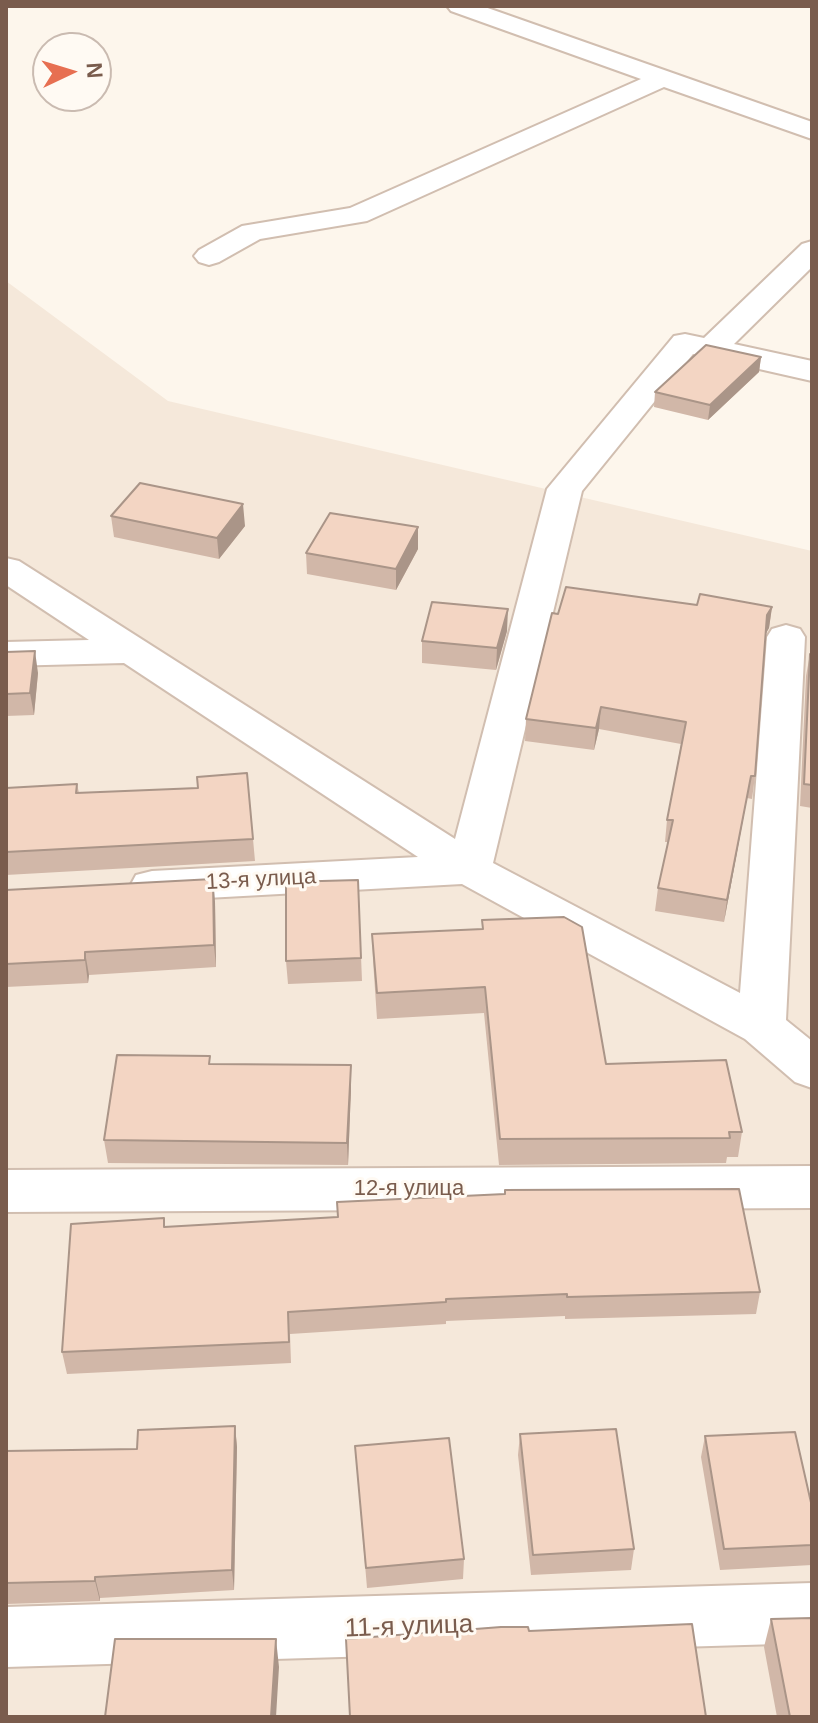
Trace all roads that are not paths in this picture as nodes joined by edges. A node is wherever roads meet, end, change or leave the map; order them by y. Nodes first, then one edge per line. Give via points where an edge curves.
1 (459, 6) edge
2 (662, 79) junction
3 (812, 131) edge
4 (812, 250) edge
5 (209, 256) dead end
6 (711, 349) junction
7 (812, 371) edge
8 (6, 569) edge
9 (786, 637) dead end
10 (132, 651) junction
11 (6, 654) edge
12 (469, 869) junction
13 (118, 888) edge
14 (762, 1026) junction
15 (812, 1069) edge
16 (812, 1187) edge
17 (6, 1191) edge
18 (812, 1613) edge
19 (6, 1637) edge

1 - 2 street
2 - 3 street
2 - 5 street via 357,215 252,232
4 - 6 street
6 - 7 street
6 - 12 street via 685,343 565,489
8 - 10 street
9 - 14 street
10 - 11 street
10 - 12 street
12 - 13 street, 13-я улица
12 - 14 street
14 - 15 street
16 - 17 street, 12-я улица
18 - 19 street, 11-я улица

